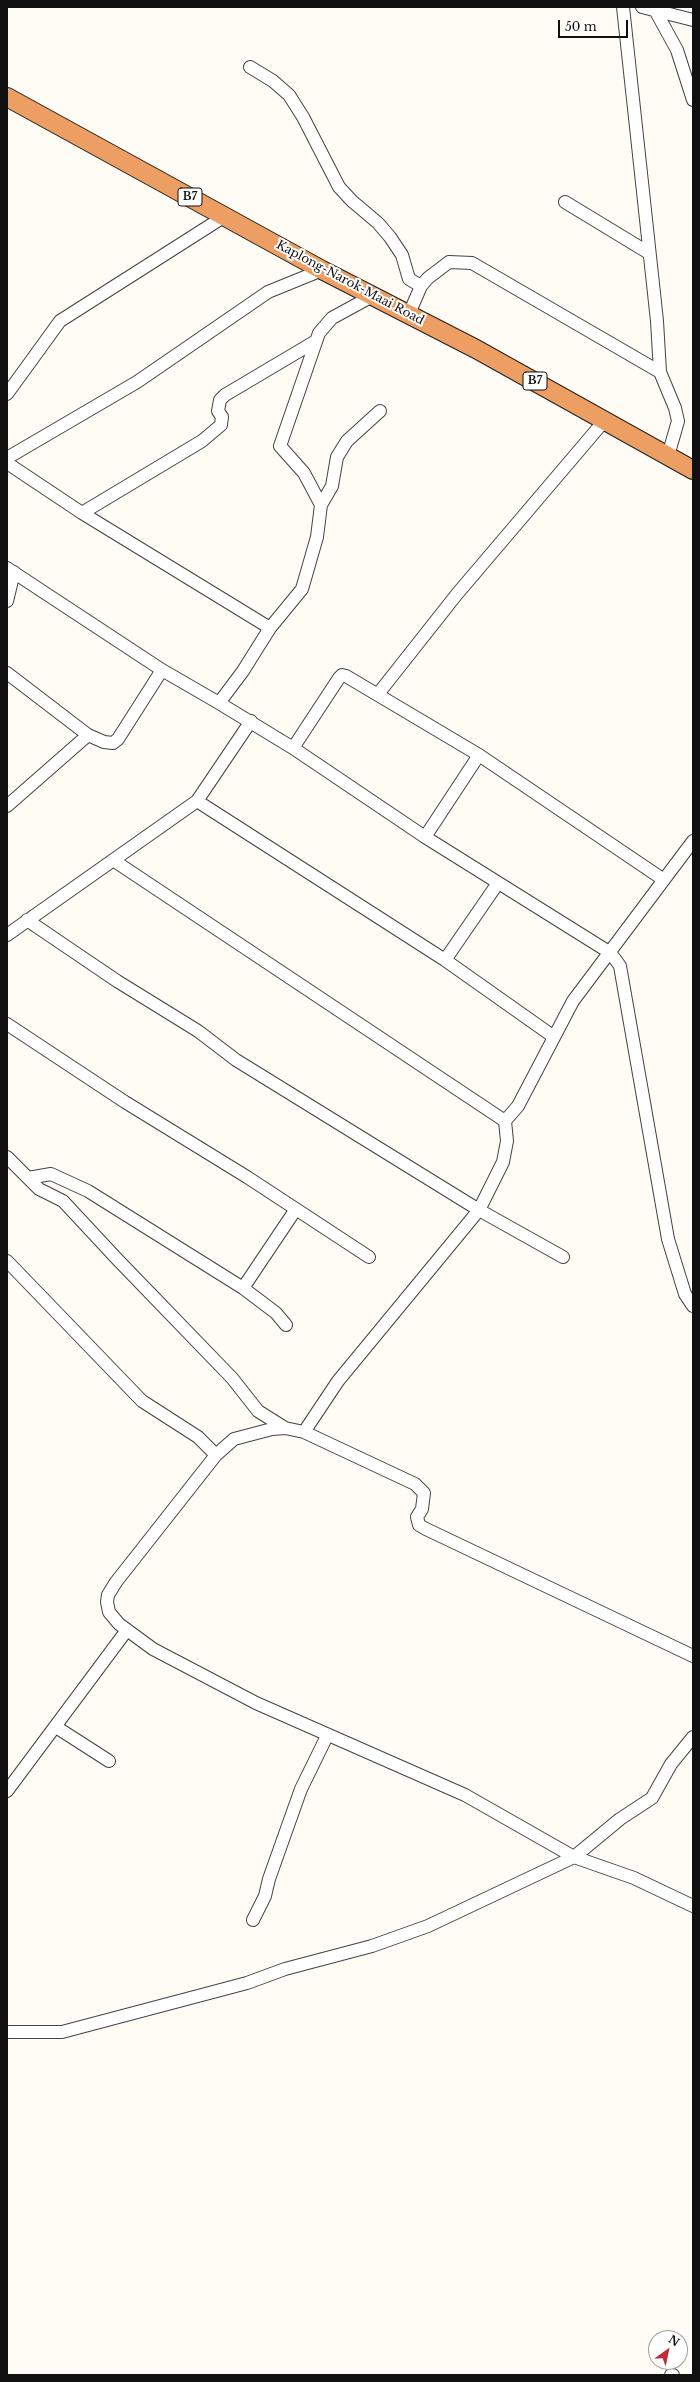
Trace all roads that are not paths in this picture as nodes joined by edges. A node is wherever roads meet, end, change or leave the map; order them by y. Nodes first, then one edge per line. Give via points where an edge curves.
1 (623, 7) edge
2 (642, 7) edge
3 (655, 10) junction
4 (693, 20) edge
5 (250, 67) dead end
6 (7, 97) edge
7 (693, 100) edge
8 (565, 202) dead end
9 (225, 216) junction
10 (648, 254) junction
11 (322, 270) junction
12 (421, 286) junction
13 (374, 295) junction
14 (409, 314) junction
15 (316, 342) junction
16 (660, 372) junction
17 (7, 394) edge
18 (380, 411) dead end
19 (605, 420) junction
20 (668, 456) junction
21 (7, 458) edge
22 (7, 463) edge
23 (693, 470) edge
24 (321, 505) junction
25 (82, 513) junction
26 (11, 570) edge
27 (7, 602) edge
28 (270, 628) junction
29 (162, 670) junction
30 (7, 673) edge
31 (378, 694) junction
32 (219, 703) junction
33 (251, 721) junction
34 (88, 735) junction
35 (293, 748) junction
36 (479, 755) junction
37 (198, 801) junction
38 (7, 806) edge
39 (425, 836) junction
40 (693, 841) edge
41 (113, 860) junction
42 (664, 880) junction
43 (498, 882) junction
44 (27, 920) junction
45 (7, 935) edge
46 (609, 952) junction
47 (444, 960) junction
48 (7, 1024) edge
49 (554, 1037) junction
50 (505, 1121) junction
51 (7, 1157) edge
52 (28, 1178) junction
53 (296, 1209) junction
54 (478, 1210) junction
55 (563, 1256) dead end
56 (369, 1257) dead end
57 (7, 1261) edge
58 (243, 1288) junction
59 (693, 1306) edge
60 (286, 1326) dead end
61 (285, 1428) junction
62 (304, 1432) junction
63 (216, 1454) junction
64 (127, 1630) junction
65 (693, 1656) edge
66 (56, 1727) junction
67 (327, 1736) junction
68 (693, 1737) edge
69 (109, 1761) dead end
70 (7, 1791) edge
71 (574, 1856) junction
72 (693, 1906) edge
73 (253, 1920) dead end
74 (7, 2032) edge

1 - 10 street
2 - 3 street
3 - 4 street
3 - 7 street via 677,50
5 - 12 street via 273,81 289,95 340,187 390,237 402,255 409,279
6 - 9 highway, Kaplong-Narok-Maai Road / B7
8 - 10 street
9 - 11 highway, Kaplong-Narok-Maai Road / B7
9 - 17 street via 60,321
10 - 16 street via 657,321
11 - 13 highway, Kaplong-Narok-Maai Road / B7
11 - 21 street via 268,292 137,382
12 - 14 street
12 - 16 street via 449,262 472,263
13 - 14 highway, Kaplong-Narok-Maai Road / B7
13 - 15 street via 332,318 319,333
14 - 19 highway, Kaplong-Narok-Maai Road / B7
15 - 24 street via 280,446 304,473
15 - 25 street via 225,395 220,400 218,411 222,417 221,425 202,441
16 - 20 street via 678,421
18 - 24 street via 347,440 337,458 332,486
19 - 20 highway, Kaplong-Narok-Maai Road / B7
19 - 31 street via 457,594
20 - 23 highway, Kaplong-Narok-Maai Road / B7
22 - 25 street
24 - 28 street via 317,538 302,589
25 - 28 street
26 - 27 street
26 - 29 street
28 - 32 street
29 - 32 street
29 - 34 street via 118,739 112,743 104,742
30 - 34 street
31 - 35 street via 342,675
31 - 36 street
32 - 33 street
33 - 35 street
33 - 37 street
34 - 38 street
35 - 39 street
36 - 39 street
36 - 42 street
37 - 41 street
37 - 47 street
39 - 43 street
40 - 42 street
41 - 44 street
41 - 50 street
42 - 46 street
43 - 46 street
43 - 47 street
44 - 45 street
44 - 54 street via 117,981 198,1031 236,1060
46 - 49 street via 573,1001
46 - 59 street via 620,966 668,1239 685,1294
47 - 49 street
48 - 53 street via 125,1102
49 - 50 street via 518,1106
50 - 54 street via 507,1141 503,1162
51 - 52 street
52 - 58 street via 51,1174 88,1191
52 - 61 street via 39,1189 63,1201 232,1378 258,1411
53 - 56 street
53 - 58 street
54 - 55 street
54 - 62 street via 338,1381
57 - 63 street via 142,1401 198,1437
58 - 60 street via 276,1313
61 - 62 street
61 - 63 street via 272,1428 234,1440
62 - 65 street via 415,1484 424,1493 422,1509 417,1517 419,1525
63 - 64 street via 108,1595 109,1612
64 - 66 street
64 - 67 street via 153,1649 256,1703
66 - 69 street
66 - 70 street
67 - 71 street via 465,1795
67 - 73 street via 301,1789 265,1896
68 - 71 street via 671,1764 652,1798 620,1819
71 - 72 street via 634,1878
71 - 74 street via 428,1926 372,1946 285,1969 247,1983 62,2032

